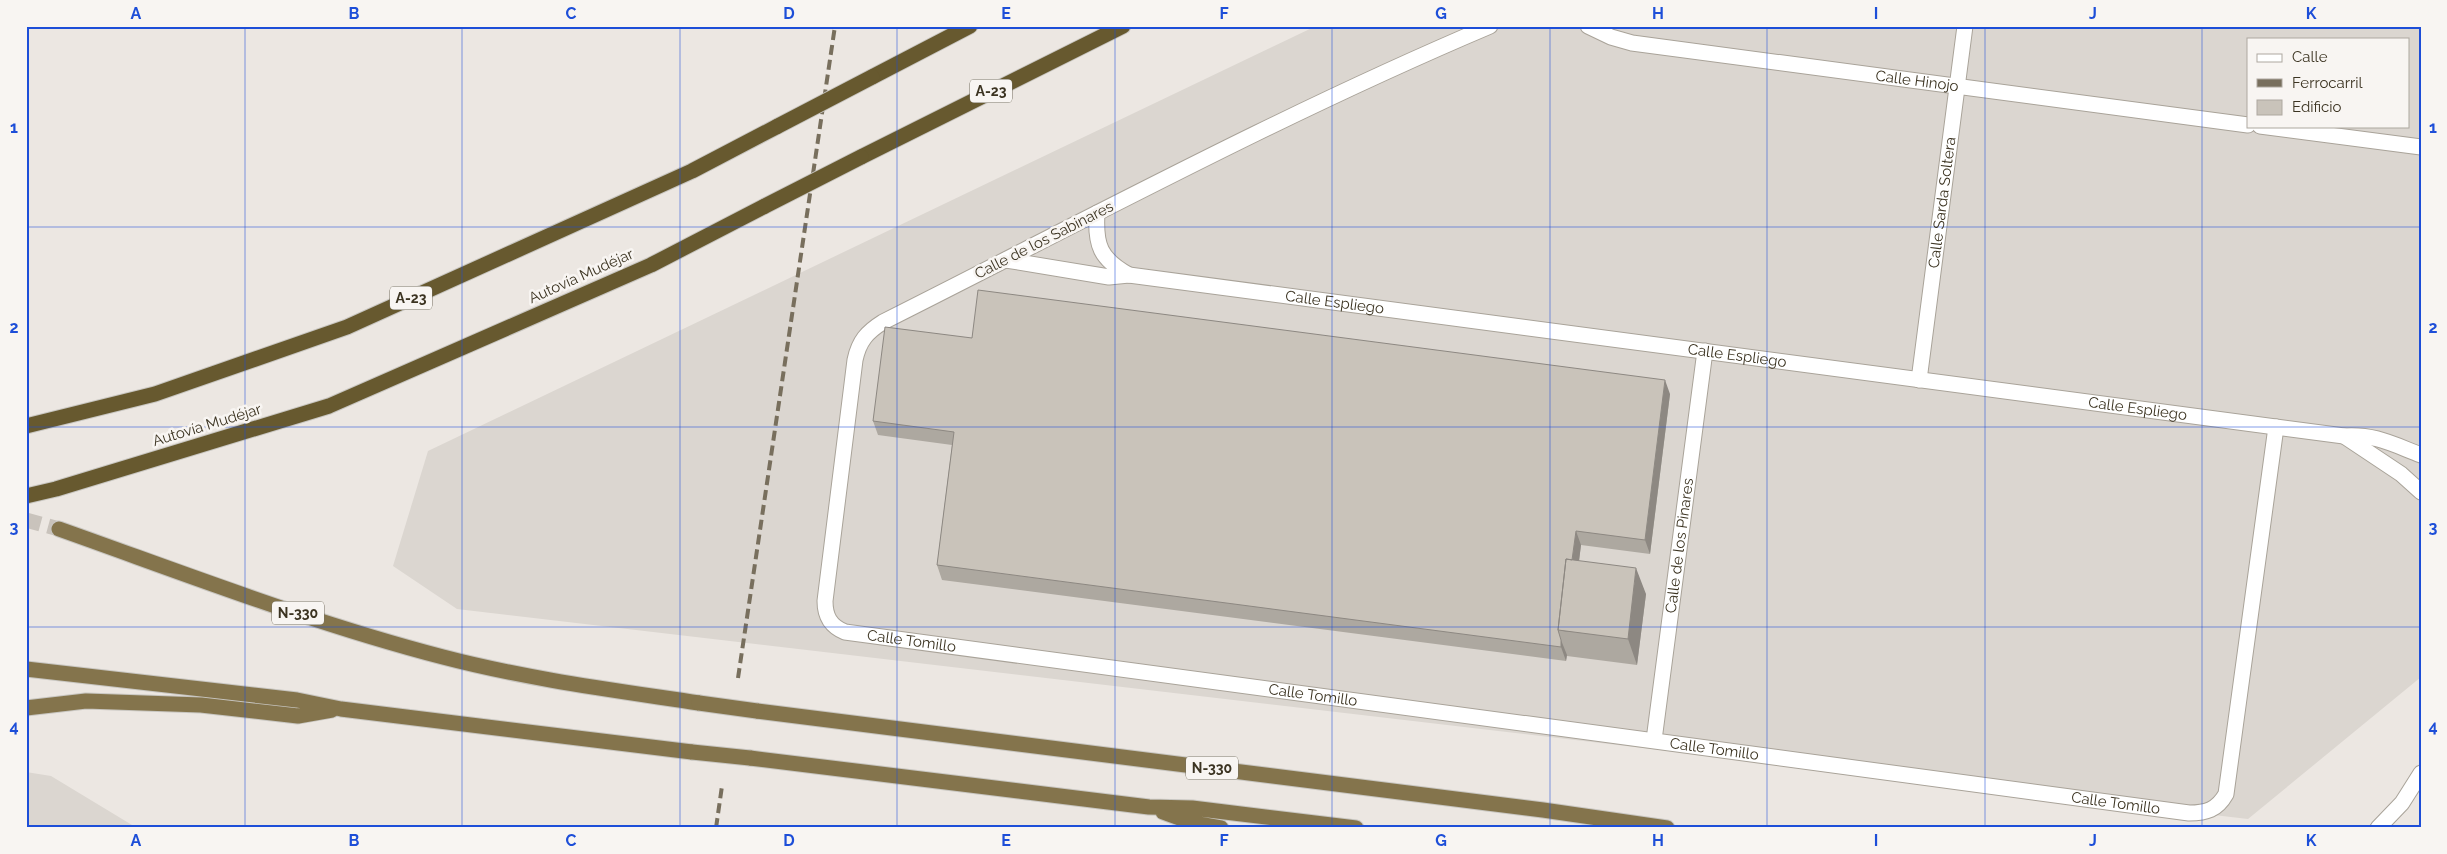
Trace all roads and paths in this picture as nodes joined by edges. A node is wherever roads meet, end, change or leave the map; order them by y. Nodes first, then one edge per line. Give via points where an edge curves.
1 (970, 26) edge
2 (1124, 26) edge
3 (1490, 26) edge
4 (1588, 26) edge
5 (1965, 26) edge
6 (1957, 86) junction
7 (2247, 125) edge
8 (2275, 128) edge
9 (2421, 148) edge
10 (1097, 212) junction
11 (1006, 260) junction
12 (1129, 275) junction
13 (1705, 351) junction
14 (1919, 380) junction
15 (26, 426) edge
16 (2276, 427) junction
17 (2344, 436) junction
18 (2421, 455) edge
19 (2421, 492) edge
20 (26, 496) edge
21 (59, 529) tunnel mouth
22 (830, 623) joint
23 (26, 669) edge
24 (26, 708) edge
25 (341, 709) junction
26 (1654, 740) junction
27 (2421, 773) edge
28 (1150, 807) junction
29 (1221, 828) edge
30 (1356, 828) edge
31 (1667, 828) edge
32 (2378, 828) edge

1 - 15 highway, A-23, bridge via 692,171 347,327 154,394
2 - 20 highway, Autovía Mudéjar / A-23, bridge via 651,264 329,406
3 - 10 street, Calle de los Sabinares via 1339,93
4 - 6 street, Calle Hinojo via 1612,38 1632,43
5 - 6 street, Calle Sarda Soltera
6 - 7 street, Calle Hinojo
6 - 14 street, Calle Sarda Soltera
8 - 9 street
10 - 11 street, Calle de los Sabinares
10 - 12 street, Calle Espliego via 1096,233 1101,251 1108,261
11 - 12 street, Calle Espliego via 1109,277
11 - 22 street, Calle de los Sabinares via 883,322 861,341 855,360 825,600
12 - 13 street, Calle Espliego
13 - 14 street, Calle Espliego
13 - 26 street, Calle de los Pinares
14 - 16 street, Calle Espliego
16 - 17 street, Calle Espliego
16 - 26 street, Calle Tomillo via 2226,794 2211,810 2189,813
17 - 18 street, Calle Espliego via 2378,438
17 - 19 street, Calle Espliego via 2401,474
21 - 31 highway, N-330, bridge via 308,617 442,657 542,678 758,711
22 - 26 street, Calle Tomillo via 845,632
23 - 25 highway via 297,700
24 - 25 highway via 86,701 202,705 298,716
25 - 28 highway, bridge
27 - 32 street via 2402,803
28 - 29 highway via 1193,823
28 - 30 highway via 1192,808

